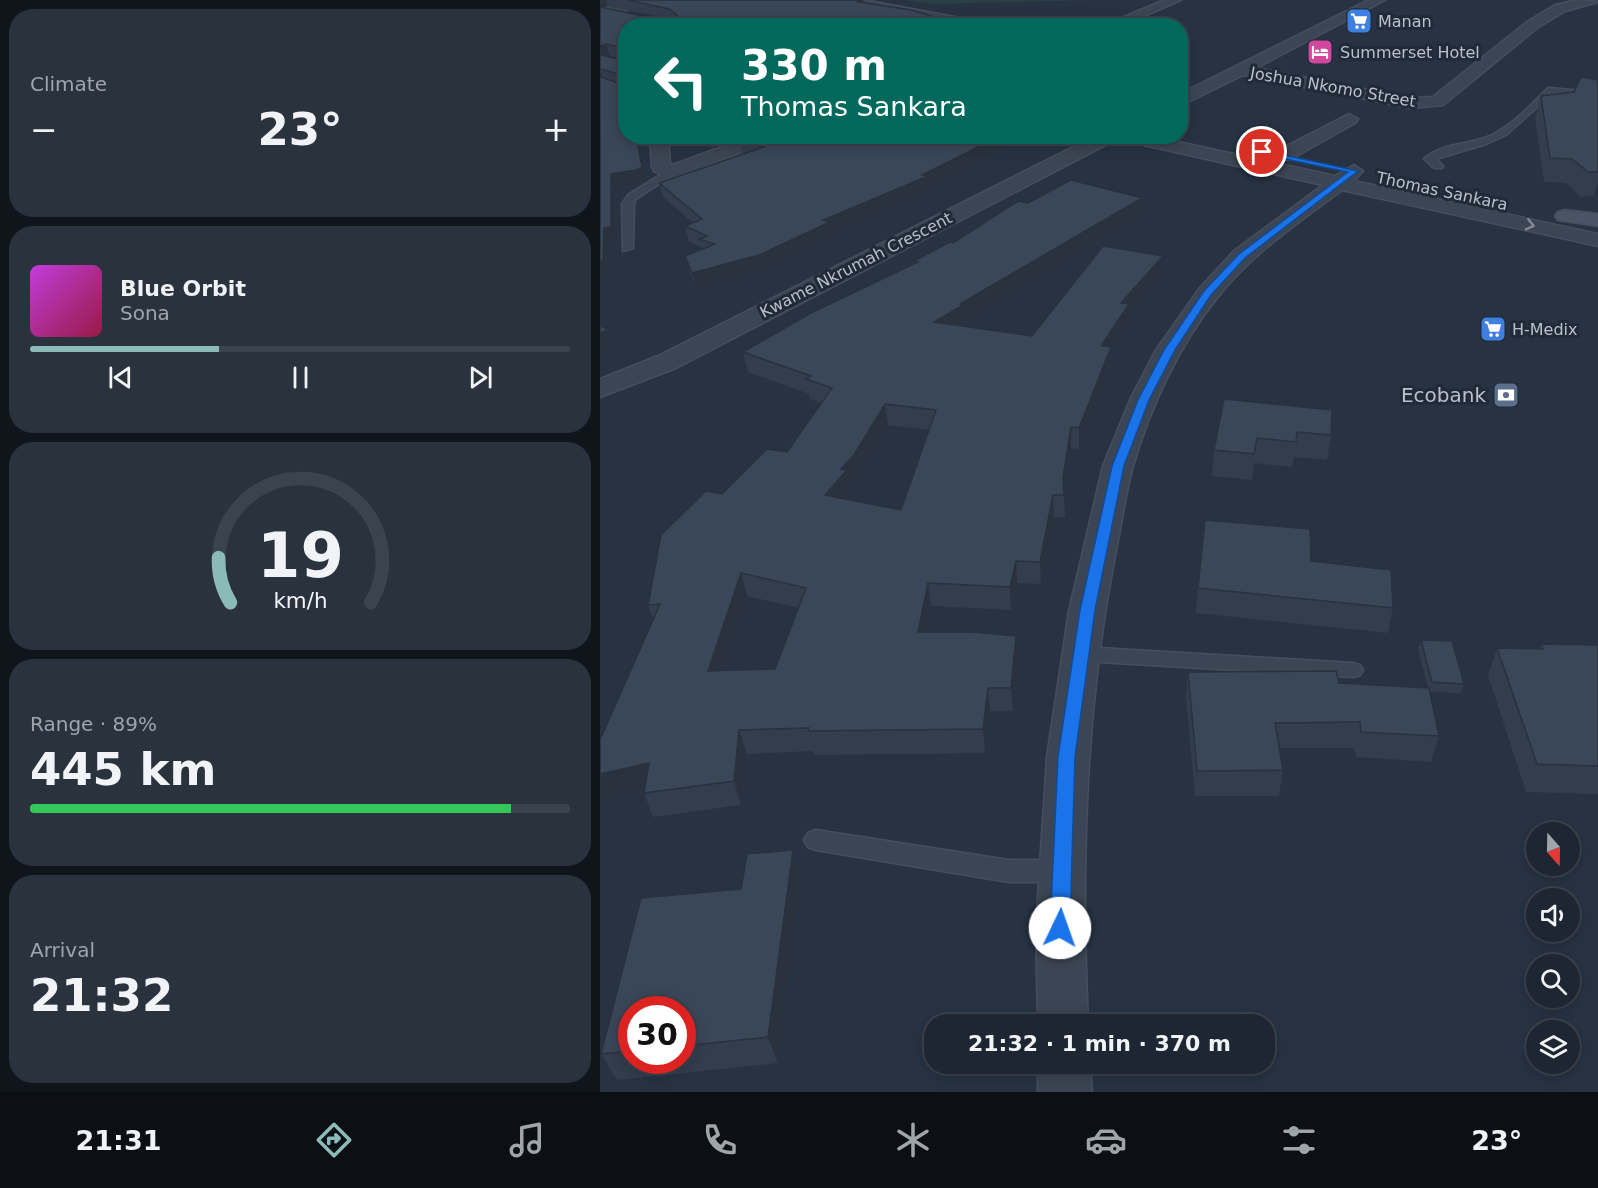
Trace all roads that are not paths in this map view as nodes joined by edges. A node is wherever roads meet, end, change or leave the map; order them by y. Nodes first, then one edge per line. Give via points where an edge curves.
1 (654, 0) edge
2 (842, 0) edge
3 (1175, 0) edge
4 (1379, 0) edge
5 (1593, 0) edge
6 (602, 16) edge
7 (627, 18) edge
8 (939, 18) edge
9 (1129, 18) edge
10 (617, 25) edge
11 (1240, 70) junction
12 (1598, 95) edge
13 (1188, 97) edge
14 (1348, 119) dead end
15 (1188, 137) edge
16 (660, 144) edge
17 (747, 144) edge
18 (1094, 144) edge
19 (1168, 144) edge
20 (1282, 156) junction
21 (1438, 166) dead end
22 (672, 172) junction
23 (1347, 177) junction
24 (1565, 216) joint
25 (1598, 222) edge
26 (1598, 240) edge
27 (627, 248) dead end
28 (600, 389) edge
29 (1082, 654) junction
30 (1353, 670) dead end
31 (816, 840) dead end
32 (1062, 871) junction
33 (1063, 1014) edge
34 (1064, 1074) edge
35 (1065, 1092) edge

1 - 6 street
2 - 8 street
3 - 9 street
4 - 11 street
5 - 11 street, Joshua Nkomo Street via 1573,3 1547,15 1440,100 1426,104
6 - 7 street
6 - 10 street
11 - 13 street
12 - 21 lane via 1551,90 1512,127 1485,141 1439,152 1429,159
14 - 20 street
15 - 20 street, Thomas Sankara
16 - 22 street via 661,167
17 - 22 street
18 - 28 street, Kwame Nkrumah Crescent via 666,362
19 - 23 street
20 - 23 street, Thomas Sankara
22 - 27 lane via 632,197 628,204
23 - 24 street, Thomas Sankara
23 -> 26 street
23 - 29 street via 1242,256 1207,294 1169,350 1118,466
24 - 25 main road
29 - 30 lane
29 - 32 street via 1067,757
31 - 32 lane via 1010,871
32 - 33 street
34 - 35 street

